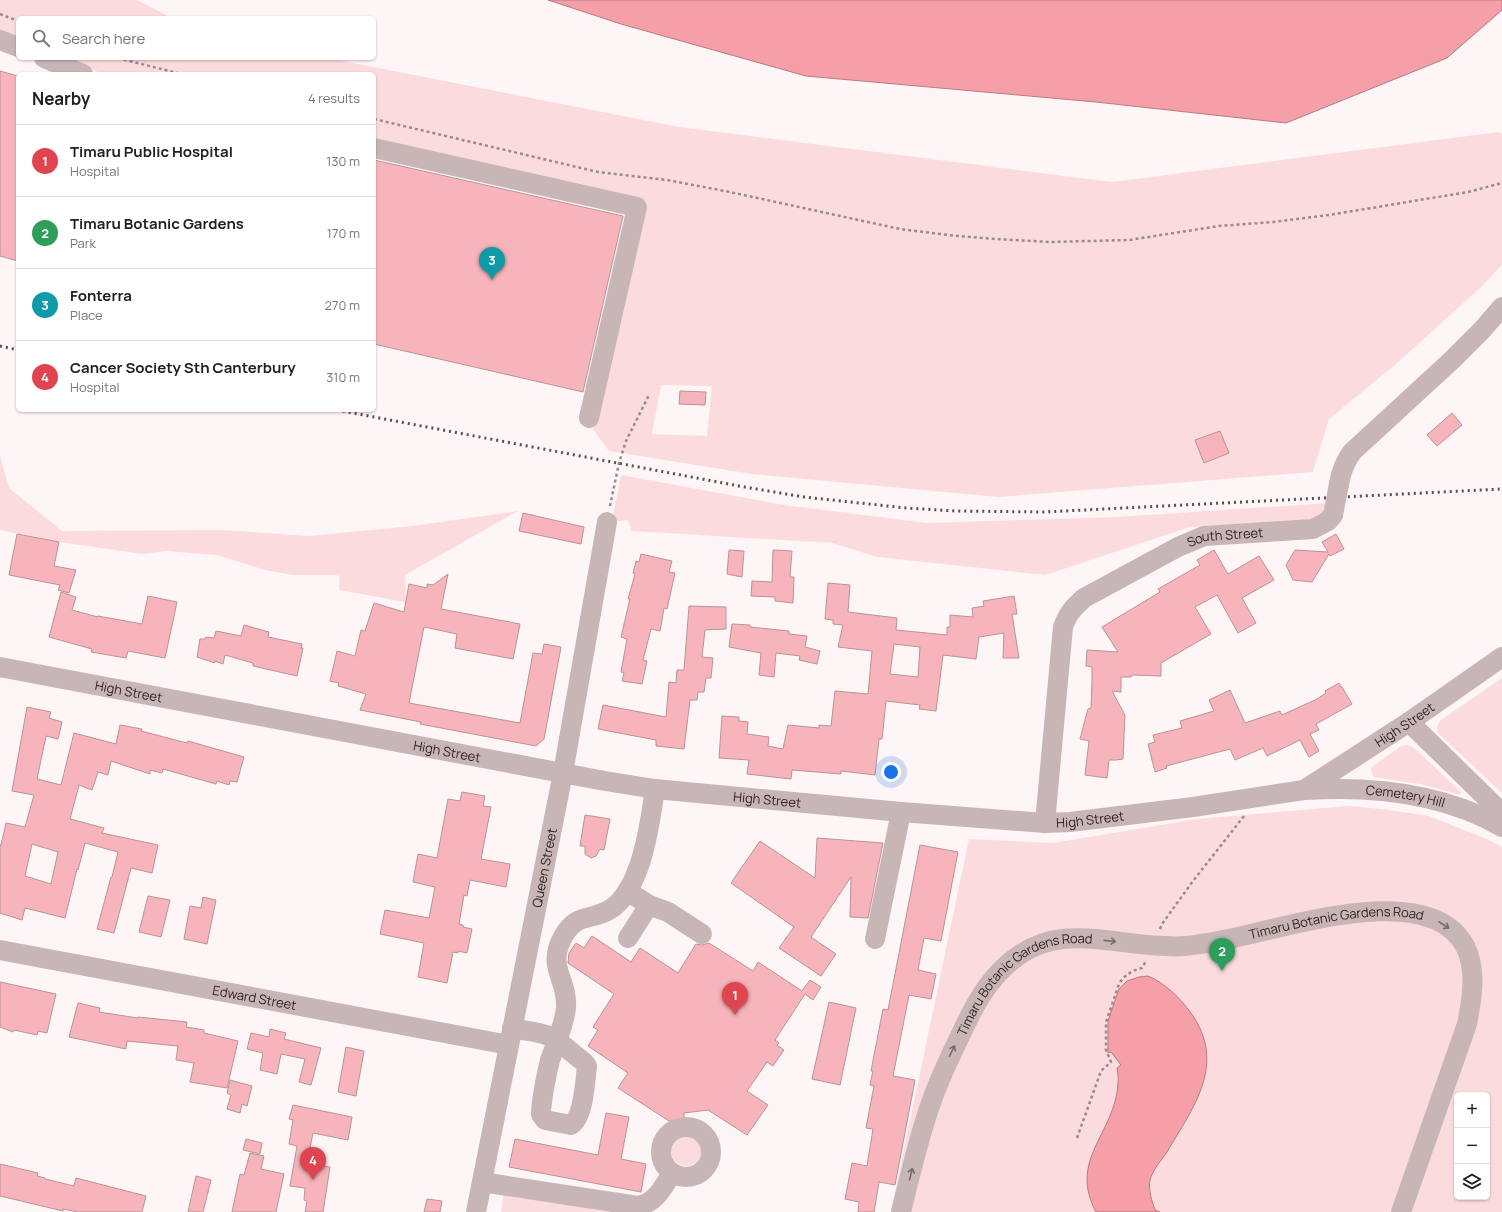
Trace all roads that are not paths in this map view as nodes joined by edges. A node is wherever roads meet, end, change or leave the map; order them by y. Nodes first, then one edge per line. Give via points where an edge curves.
1 (0, 40) edge
2 (16, 47) edge
3 (49, 60) edge
4 (78, 72) edge
5 (376, 148) edge
6 (1502, 307) edge
7 (589, 418) dead end
8 (607, 522) road end
9 (1502, 657) edge
10 (0, 667) edge
11 (0, 670) edge
12 (1409, 722) junction
13 (562, 772) junction
14 (655, 789) junction
15 (1304, 790) junction
16 (901, 812) junction
17 (1502, 812) edge
18 (1045, 823) junction
19 (1502, 827) edge
20 (627, 891) junction
21 (649, 905) junction
22 (702, 934) dead end
23 (628, 938) dead end
24 (875, 939) dead end
25 (0, 950) edge
26 (510, 1037) junction
27 (672, 1173) dead end
28 (482, 1182) junction
29 (476, 1212) edge
30 (901, 1212) edge
31 (1401, 1212) edge

1 - 2 street
3 - 4 street
5 - 7 street via 637,206
6 - 18 street, South Street, bridge via 1452,360 1352,452 1341,471 1333,514 1328,521 1313,529 1215,535 1194,540 1084,598 1075,606 1068,614 1063,627
8 - 13 street, Queen Street
9 - 12 street, High Street
10 - 11 street
10 - 13 street, High Street
12 - 15 street, High Street
12 - 17 street
13 - 14 street, High Street
13 - 26 street, Queen Street
14 - 16 street, High Street
14 - 20 street via 640,865
15 - 18 street, High Street via 1193,807
15 - 19 street, Cemetery Hill via 1341,788 1424,797 1476,814
16 - 18 street, High Street
16 - 24 street
20 - 21 street
20 - 26 street, Edward Street via 611,909 599,915 578,919 564,935 558,949 556,968 566,992 566,1009 557,1042 541,1034
21 - 22 street via 668,912
21 - 23 street
25 - 26 street, Edward Street
26 - 28 street, Queen Street
27 - 28 street via 657,1197 645,1205 638,1206
28 - 29 street, Queen Street
30 -> 31 street, Timaru Botanic Gardens Road via 931,1101 953,1049 968,1018 992,980 1020,954 1035,945 1064,938 1166,946 1208,944 1299,922 1381,911 1418,914 1433,918 1445,926 1465,946 1472,973 1467,1024

